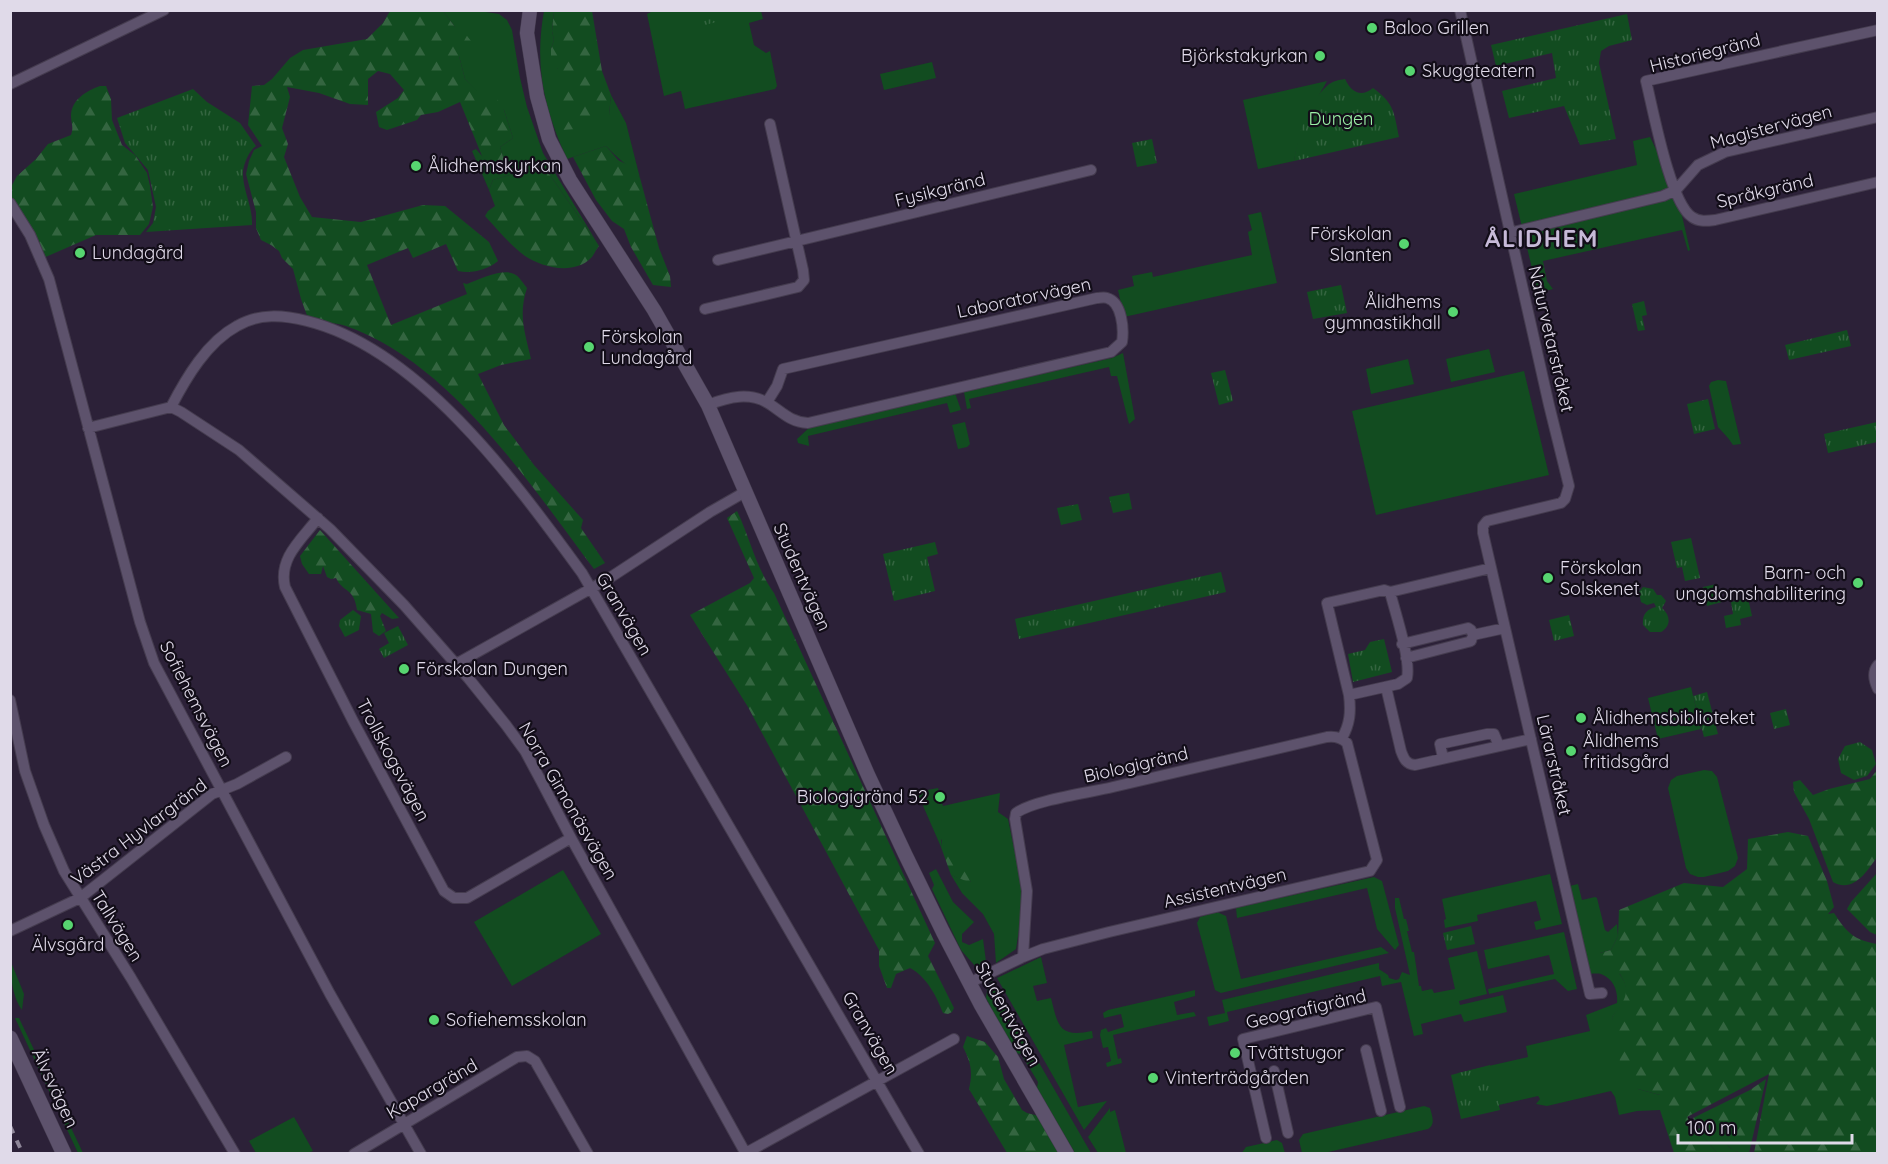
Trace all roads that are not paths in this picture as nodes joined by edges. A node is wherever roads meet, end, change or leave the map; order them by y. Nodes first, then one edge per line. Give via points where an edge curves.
1 (164, 10) edge
2 (530, 10) edge
3 (1460, 10) edge
4 (1878, 30) edge
5 (10, 84) edge
6 (1878, 117) edge
7 (770, 124) dead end
8 (1091, 170) dead end
9 (1878, 182) edge
10 (1676, 190) junction
11 (10, 203) edge
12 (15, 220) edge
13 (1509, 232) junction
14 (797, 241) junction
15 (718, 260) dead end
16 (705, 309) dead end
17 (767, 402) junction
18 (708, 405) junction
19 (171, 407) junction
20 (88, 428) junction
21 (745, 492) junction
22 (318, 518) junction
23 (1483, 533) joint
24 (1491, 568) junction
25 (591, 589) junction
26 (1390, 592) junction
27 (1505, 627) junction
28 (1473, 635) junction
29 (1402, 644) junction
30 (1406, 658) junction
31 (456, 664) junction
32 (1878, 665) edge
33 (1386, 687) junction
34 (1878, 689) edge
35 (1349, 695) junction
36 (10, 700) edge
37 (1342, 738) junction
38 (1531, 739) junction
39 (285, 757) dead end
40 (221, 790) junction
41 (571, 838) junction
42 (80, 898) junction
43 (10, 931) edge
44 (1023, 957) junction
45 (969, 983) junction
46 (1602, 993) dead end
47 (10, 1038) edge
48 (954, 1038) dead end
49 (1366, 1050) dead end
50 (1274, 1071) dead end
51 (878, 1080) junction
52 (1400, 1107) dead end
53 (1380, 1112) dead end
54 (404, 1124) junction
55 (1288, 1133) dead end
56 (1266, 1138) dead end
57 (745, 1153) edge
58 (64, 1154) edge
59 (235, 1154) edge
60 (354, 1154) edge
61 (421, 1154) edge
62 (588, 1154) edge
63 (919, 1154) edge
64 (1067, 1154) edge

1 - 5 street
2 - 18 street, Studentvägen via 527,33 537,96 549,139 570,180 654,310
3 - 13 street, Naturvetarstråket
4 - 10 street, Historiegränd via 1647,81
6 - 10 street, Magistervägen via 1725,152 1698,165
7 - 14 street
8 - 14 street, Fysikgränd
9 - 10 street, Språkgränd via 1700,221 1686,212
10 - 13 street, Magistervägen via 1653,200
11 - 12 street, Sofiehemsvägen
12 - 20 street, Sofiehemsvägen via 34,243 49,279
13 - 23 street, Naturvetarstråket via 1569,486 1560,503 1487,521
14 - 15 street, Fysikgränd
14 - 16 street via 804,280 798,286
17 - 17 street, Laboratorvägen via 791,419 808,423 1111,351 1122,342 1122,323 1113,302 1097,298 783,369
17 - 18 street, Laboratorvägen via 734,397
18 - 21 street, Studentvägen
19 - 20 street
19 - 22 street, Norra Gimonäsvägen via 239,450
19 - 25 street, Granvägen via 206,353 240,324 278,315 332,327 382,355 456,419 538,514
20 - 40 street, Sofiehemsvägen via 145,642
21 - 25 street
21 - 45 street, Studentvägen via 873,785
22 - 31 street, Norra Gimonäsvägen via 400,600
22 - 41 street, Trollskogsvägen via 286,559 285,587 444,891 454,898 467,898
23 - 24 street, Lärarstråket
24 - 26 street
24 - 27 street, Lärarstråket
25 - 31 street
25 - 51 street, Granvägen
26 - 29 street
26 - 35 street via 1384,590 1327,603
27 - 28 street
27 - 38 street, Lärarstråket
28 - 29 street via 1468,628
28 - 30 street via 1471,641
29 - 30 street
30 - 33 street via 1407,678
31 - 41 street, Norra Gimonäsvägen via 525,751
32 - 34 street via 1874,676
33 - 35 street
33 - 38 street via 1409,764
35 - 37 street via 1351,711
36 - 42 street, Tallvägen via 22,759 38,809
37 - 44 street, Biologigränd via 1327,737 1049,801 1016,813 1027,891
37 - 44 street, Assistentvägen via 1350,749 1377,860 1370,871 1109,932
38 - 46 street, Lärarstråket via 1590,994
39 - 40 street, Västra Hyvlargränd
40 - 42 street, Västra Hyvlargränd
40 - 54 street, Sofiehemsvägen
41 - 57 street, Norra Gimonäsvägen
42 - 43 street, Västra Hyvlargränd
42 - 59 street, Tallvägen
44 - 45 street, Assistentvägen
45 - 64 street, Studentvägen
47 - 58 main road, Älvsvägen
48 - 51 street
49 - 53 street
50 - 55 street
51 - 57 street
51 - 63 street, Granvägen
52 - 56 street, Geografigränd via 1376,1007 1243,1038
54 - 60 street, Kapargränd
54 - 61 street, Sofiehemsvägen
54 - 62 street, Kapargränd via 517,1058 527,1056 535,1061

